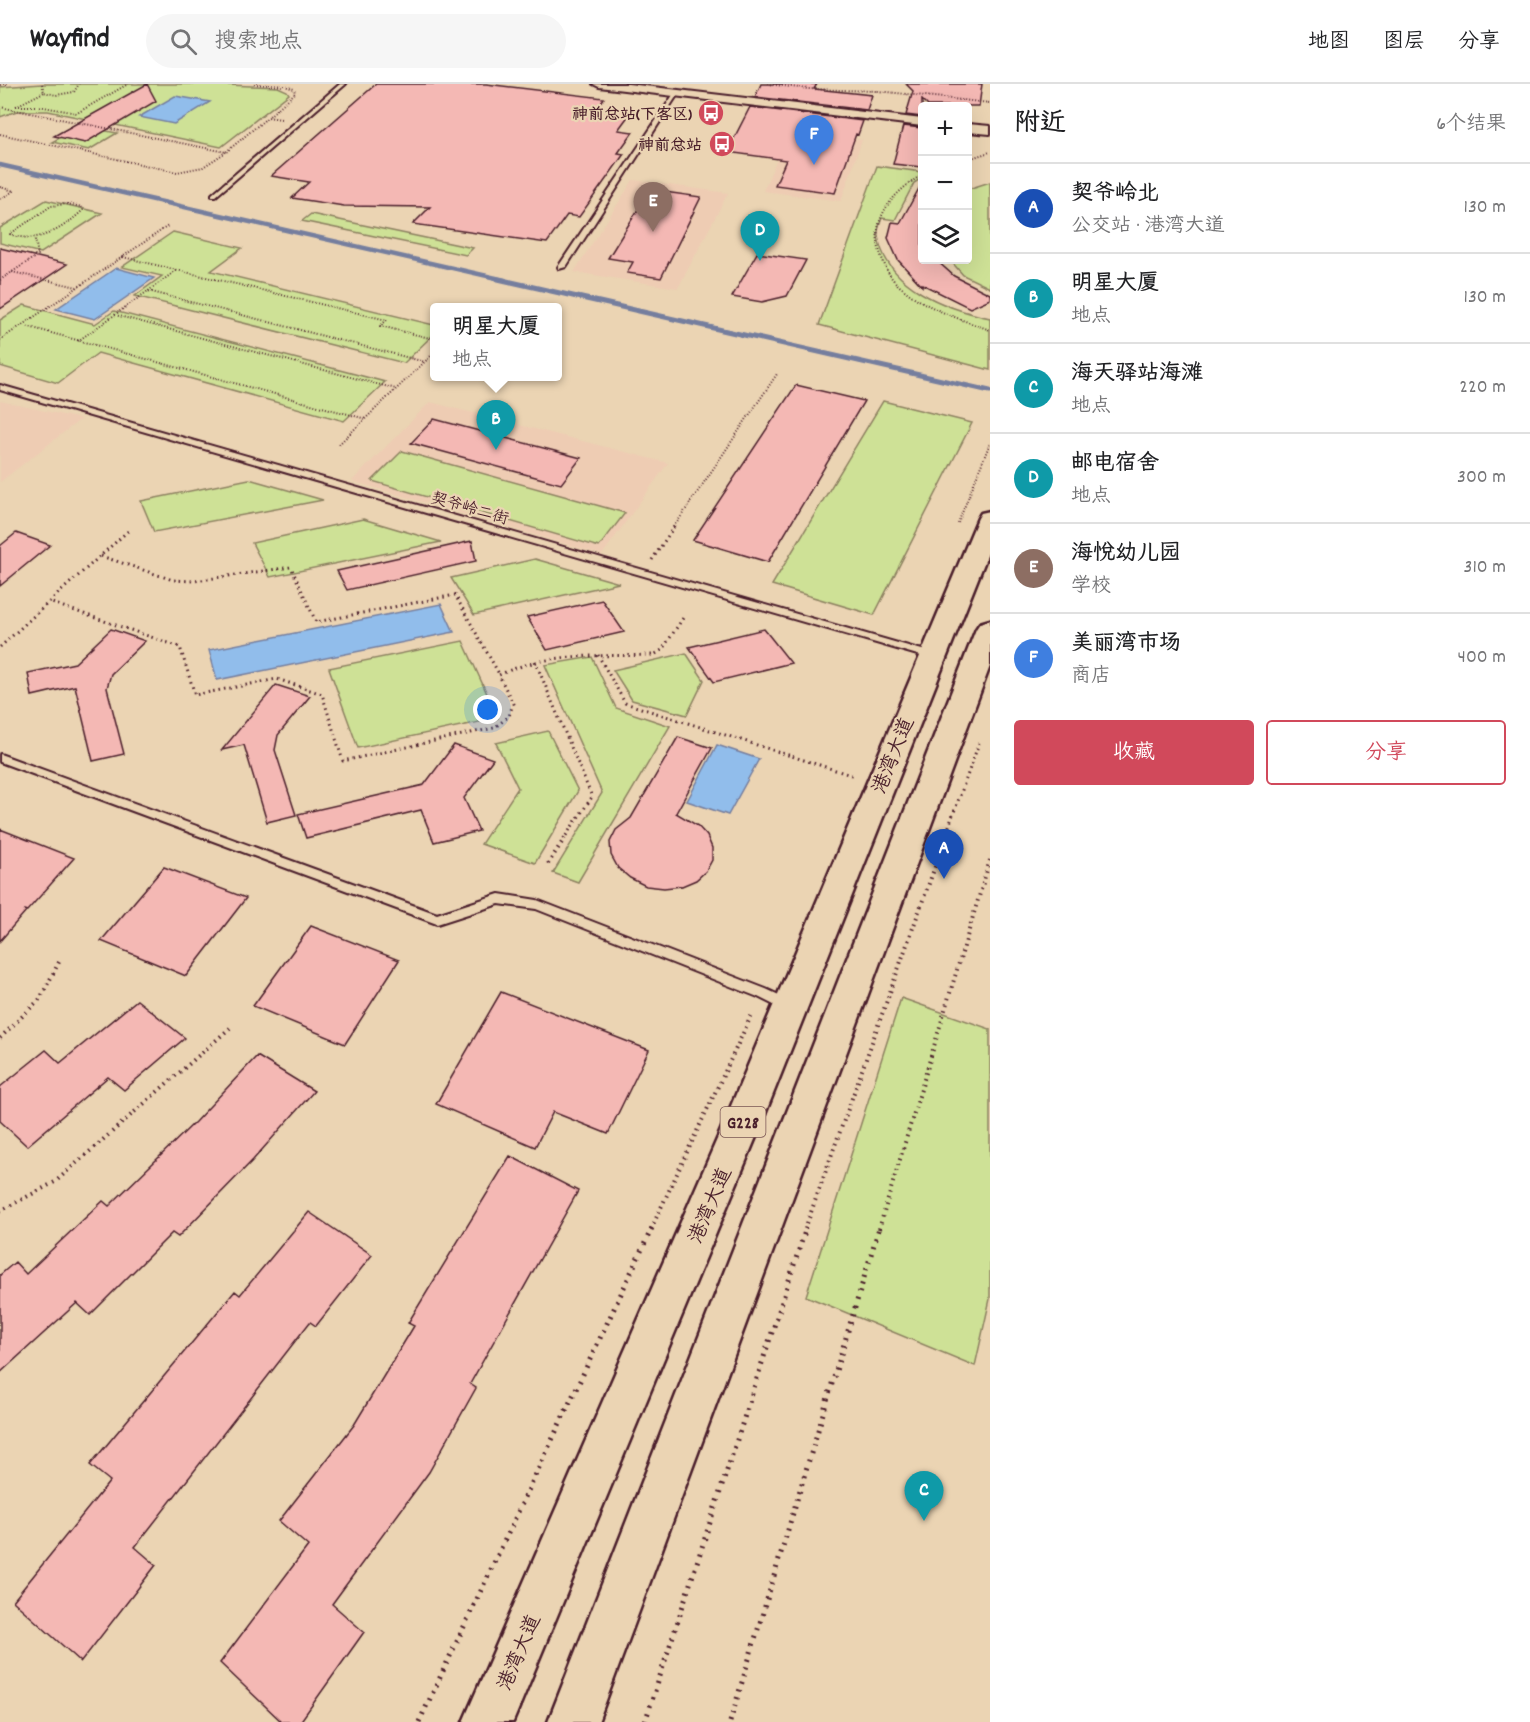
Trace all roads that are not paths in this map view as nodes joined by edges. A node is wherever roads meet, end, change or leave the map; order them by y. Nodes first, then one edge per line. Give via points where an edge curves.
1 (343, 84) edge
2 (599, 84) edge
3 (675, 94) junction
4 (918, 123) edge
5 (972, 128) edge
6 (990, 130) edge
7 (214, 195) dead end
8 (562, 267) dead end
9 (0, 387) edge
10 (990, 518) edge
11 (990, 629) edge
12 (932, 656) junction
13 (0, 758) edge
14 (776, 1000) junction
15 (488, 1722) edge
16 (573, 1722) edge

1 - 7 lane
2 - 3 street
3 - 4 street
3 - 8 lane
5 - 6 street
9 - 12 lane, 契爷岭二街
10 - 12 highway, 港湾大道 / G228
11 - 16 highway, G228
12 - 14 highway, 港湾大道 / G228
13 - 14 lane via 437,919 499,899 537,905
14 - 15 highway, 港湾大道 / G228 via 737,1137

